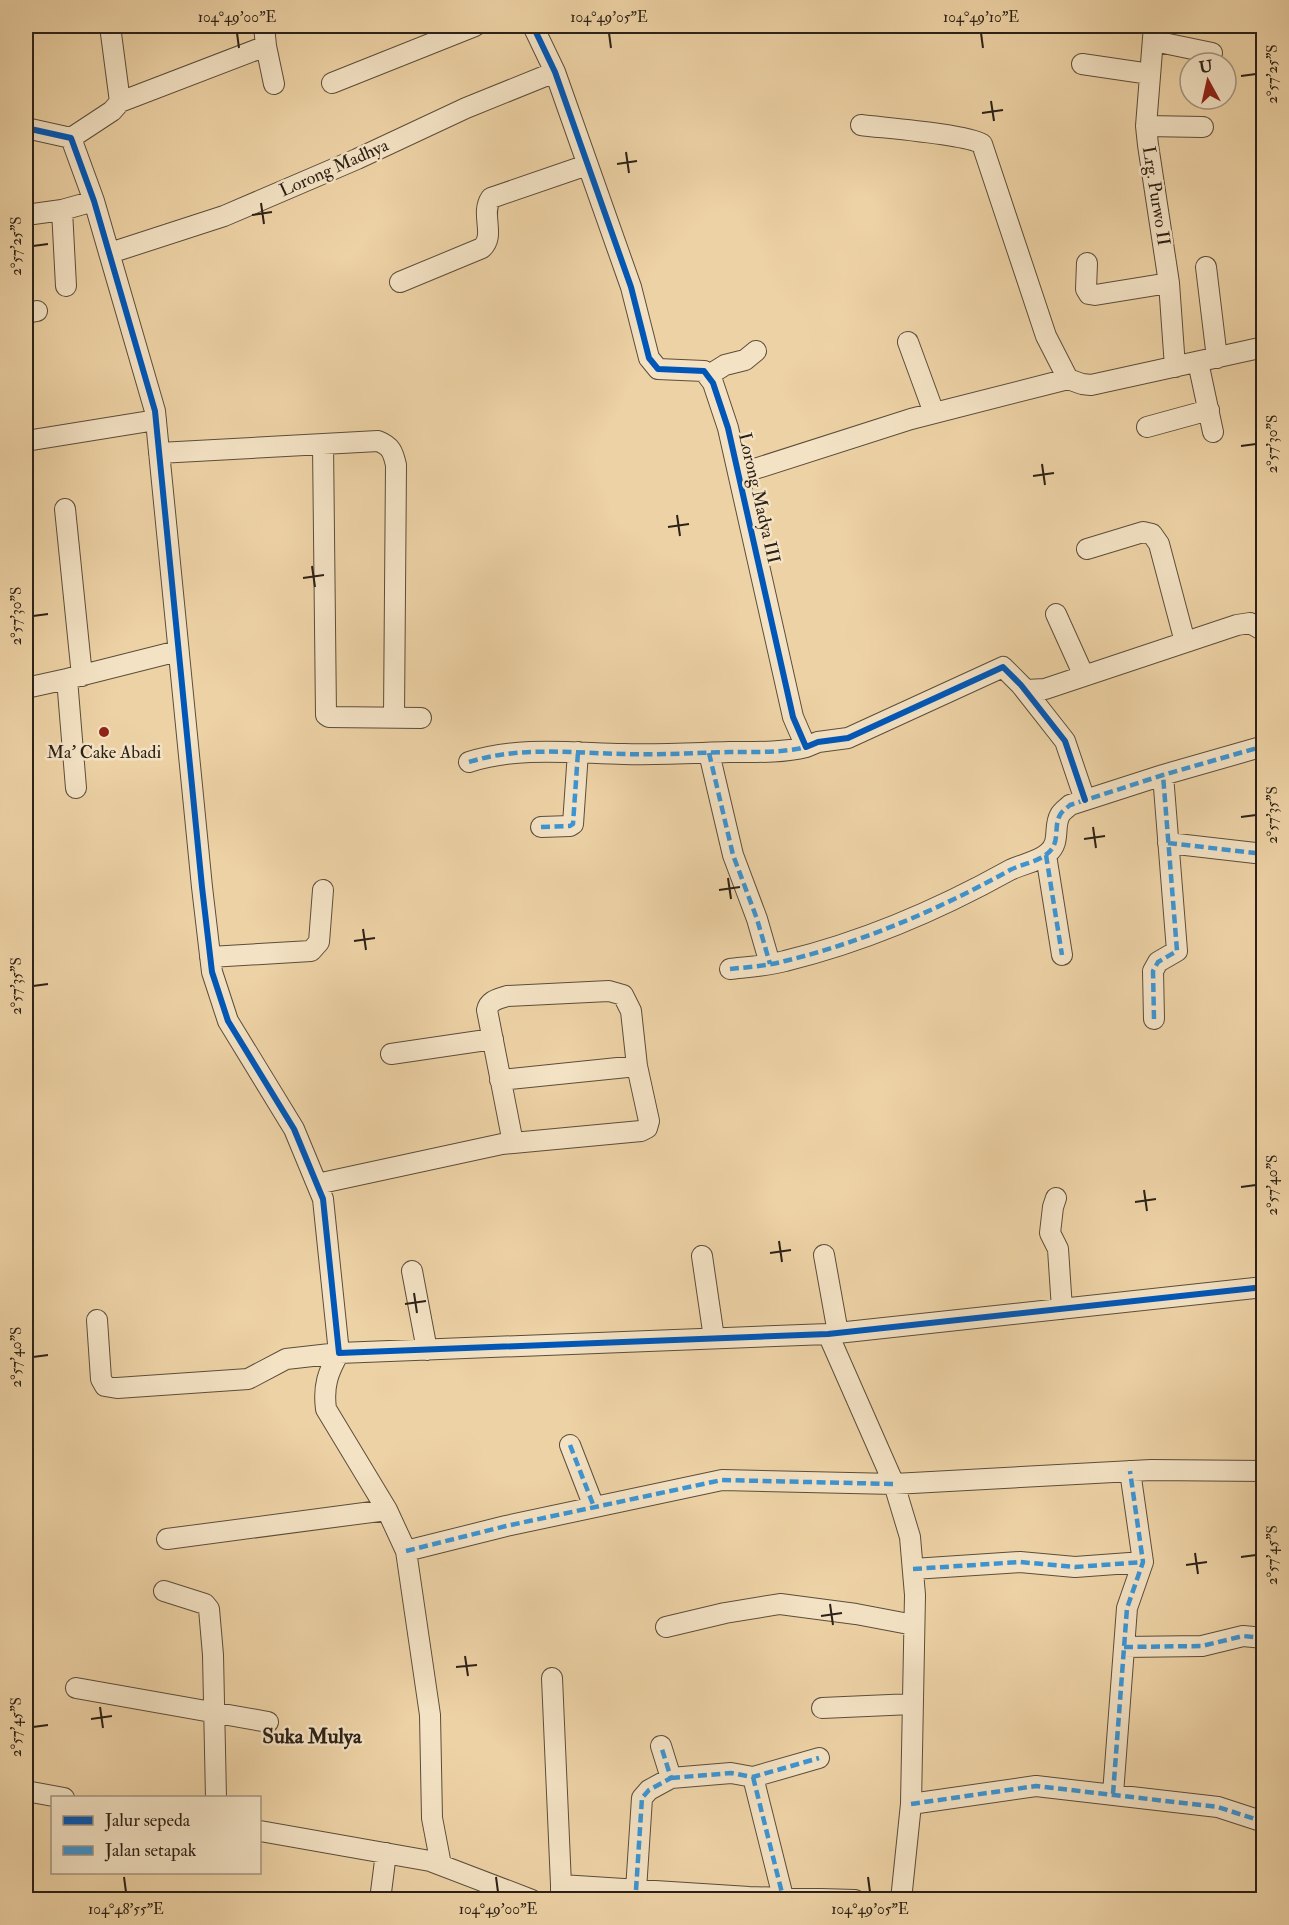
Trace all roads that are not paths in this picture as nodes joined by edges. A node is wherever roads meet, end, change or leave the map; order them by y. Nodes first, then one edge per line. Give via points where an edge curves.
1 (110, 26) edge
2 (264, 26) edge
3 (476, 26) edge
4 (533, 26) edge
5 (1154, 33) edge
6 (266, 46) junction
7 (1206, 51) edge
8 (1082, 64) dead end
9 (555, 72) junction
10 (1150, 74) junction
11 (332, 83) dead end
12 (274, 84) dead end
13 (120, 102) junction
14 (861, 125) dead end
15 (1146, 126) junction
16 (1203, 127) dead end
17 (26, 128) edge
18 (71, 138) junction
19 (587, 165) junction
20 (94, 201) junction
21 (62, 210) junction
22 (26, 215) edge
23 (110, 253) junction
24 (1087, 263) dead end
25 (1206, 267) dead end
26 (400, 282) dead end
27 (1169, 283) junction
28 (66, 286) dead end
29 (908, 342) dead end
30 (1263, 348) edge
31 (756, 351) dead end
32 (1207, 360) junction
33 (1175, 367) junction
34 (709, 375) junction
35 (1068, 379) junction
36 (1209, 410) junction
37 (934, 413) junction
38 (156, 420) junction
39 (1147, 427) dead end
40 (1213, 432) dead end
41 (26, 441) edge
42 (323, 444) junction
43 (159, 453) junction
44 (739, 474) junction
45 (65, 509) dead end
46 (1087, 549) dead end
47 (1056, 614) dead end
48 (1263, 631) edge
49 (1185, 642) junction
50 (178, 651) junction
51 (1084, 676) junction
52 (74, 678) junction
53 (26, 688) edge
54 (1026, 690) junction
55 (394, 717) junction
56 (422, 718) dead end
57 (1263, 746) edge
58 (806, 747) junction
59 (578, 752) junction
60 (709, 753) junction
61 (469, 762) dead end
62 (1163, 775) junction
63 (76, 788) dead end
64 (1085, 800) junction
65 (541, 827) dead end
66 (1168, 843) junction
67 (1263, 854) edge
68 (1046, 855) junction
69 (323, 890) dead end
70 (1062, 955) dead end
71 (210, 957) junction
72 (770, 964) junction
73 (730, 969) dead end
74 (1154, 1019) dead end
75 (493, 1039) junction
76 (392, 1053) dead end
77 (637, 1066) junction
78 (500, 1080) junction
79 (513, 1143) junction
80 (317, 1184) junction
81 (1056, 1198) dead end
82 (824, 1255) dead end
83 (702, 1256) dead end
84 (412, 1270) dead end
85 (1263, 1287) edge
86 (1062, 1309) junction
87 (97, 1320) dead end
88 (833, 1333) junction
89 (714, 1338) junction
90 (427, 1350) junction
91 (339, 1353) junction
92 (570, 1445) dead end
93 (1130, 1471) junction
94 (1263, 1472) edge
95 (894, 1484) junction
96 (594, 1507) junction
97 (387, 1510) junction
98 (167, 1539) dead end
99 (406, 1551) junction
100 (1143, 1562) junction
101 (913, 1569) junction
102 (164, 1591) dead end
103 (914, 1625) junction
104 (666, 1628) dead end
105 (1263, 1638) edge
106 (1124, 1647) junction
107 (552, 1678) dead end
108 (76, 1688) dead end
109 (912, 1704) junction
110 (822, 1708) dead end
111 (214, 1713) junction
112 (268, 1722) dead end
113 (661, 1746) dead end
114 (819, 1758) dead end
115 (753, 1776) junction
116 (671, 1778) junction
117 (26, 1791) edge
118 (1113, 1794) junction
119 (58, 1796) edge
120 (216, 1796) edge
121 (911, 1804) junction
122 (1263, 1822) edge
123 (261, 1831) edge
124 (386, 1853) junction
125 (441, 1865) junction
126 (636, 1890) junction
127 (561, 1892) edge
128 (783, 1897) junction
129 (380, 1899) edge
130 (532, 1899) edge
131 (855, 1899) edge
132 (901, 1899) edge

1 - 13 street
2 - 6 street
3 - 11 street
4 - 9 street
5 - 7 street
5 - 10 street, Lrg. Purwo II
6 - 12 street
6 - 13 street
8 - 10 street
9 - 19 street
9 - 23 street, Lorong Madhya via 224,216
10 - 15 street, Lrg. Purwo II
13 - 18 street
14 - 35 street via 982,144 1046,336
15 - 16 street
15 - 27 street, Lrg. Purwo II
17 - 18 street
18 - 20 street
19 - 26 street via 491,198 486,212 487,244
19 - 34 street via 631,287 649,358 658,369 704,371
20 - 21 street
20 - 23 street
21 - 22 street
21 - 28 street
23 - 38 street
24 - 27 street via 1089,294
25 - 32 street
27 - 33 street, Lrg. Purwo II
29 - 37 street
30 - 32 street
31 - 34 street via 745,360
32 - 33 street
32 - 36 street
33 - 35 street via 1091,385
34 - 44 street, Lorong Madya III
35 - 37 street
36 - 39 street
36 - 40 street
37 - 44 street
38 - 41 street
38 - 43 street
42 - 43 street
42 - 55 street via 326,715
42 - 55 street via 378,441 393,451
43 - 50 street
44 - 58 street, Lorong Madya III via 793,717
45 - 52 street
46 - 49 street via 1143,532 1152,534 1159,544
47 - 51 street
48 - 49 street via 1250,623
49 - 51 street
50 - 52 street
50 - 71 street
51 - 54 street via 1045,689
52 - 53 street
52 - 63 street
54 - 58 street via 1003,667 998,668 848,738
54 - 64 street via 1065,741
55 - 56 street
57 - 62 street
58 - 60 street
59 - 60 street
59 - 61 street via 496,755
59 - 65 street via 573,824
60 - 72 street via 733,855
62 - 64 street
62 - 66 street
64 - 68 street via 1070,805 1059,815 1056,839
66 - 67 street
66 - 74 street via 1177,951 1158,962 1153,971
68 - 70 street
68 - 72 street via 974,891 885,928
69 - 71 street via 319,942 311,951
71 - 80 street via 228,1021 294,1129
72 - 73 street
75 - 76 street
75 - 77 street via 487,1010 492,1001 507,996 609,991 623,994 631,1011
75 - 78 street
77 - 78 street
77 - 79 street via 650,1122 647,1128
78 - 79 street
79 - 80 street
80 - 91 street via 323,1199
81 - 86 street via 1050,1233 1058,1249
82 - 88 street
83 - 89 street
84 - 90 street
85 - 86 street
86 - 88 street
87 - 91 street via 101,1379 105,1386 117,1388 248,1379 286,1359
88 - 89 street
88 - 95 street
89 - 90 street
90 - 91 street
91 - 97 street via 328,1373 326,1409
92 - 96 street
93 - 94 street
93 - 95 street
93 - 100 street
95 - 96 street via 722,1480
95 - 101 street via 910,1537
96 - 99 street
97 - 98 street
97 - 99 street
99 - 125 street via 430,1715 432,1818
100 - 101 street via 1075,1567 1020,1562
100 - 106 street via 1127,1608
101 - 103 street
102 - 111 street via 205,1604 208,1609
103 - 104 street via 780,1604
103 - 109 street
105 - 106 street via 1243,1636 1202,1646
106 - 118 street
107 - 127 street
108 - 111 street
109 - 110 street
109 - 121 street
111 - 112 street
111 - 120 street
113 - 116 street
114 - 115 street
115 - 116 street via 731,1773
115 - 128 street
116 - 126 street via 648,1790 642,1798
117 - 119 street
118 - 121 street via 1036,1786
118 - 122 street via 1218,1808
121 - 132 street
123 - 124 street
124 - 125 street
124 - 129 street
125 - 130 street
126 - 127 street
126 - 128 street
128 - 131 street

